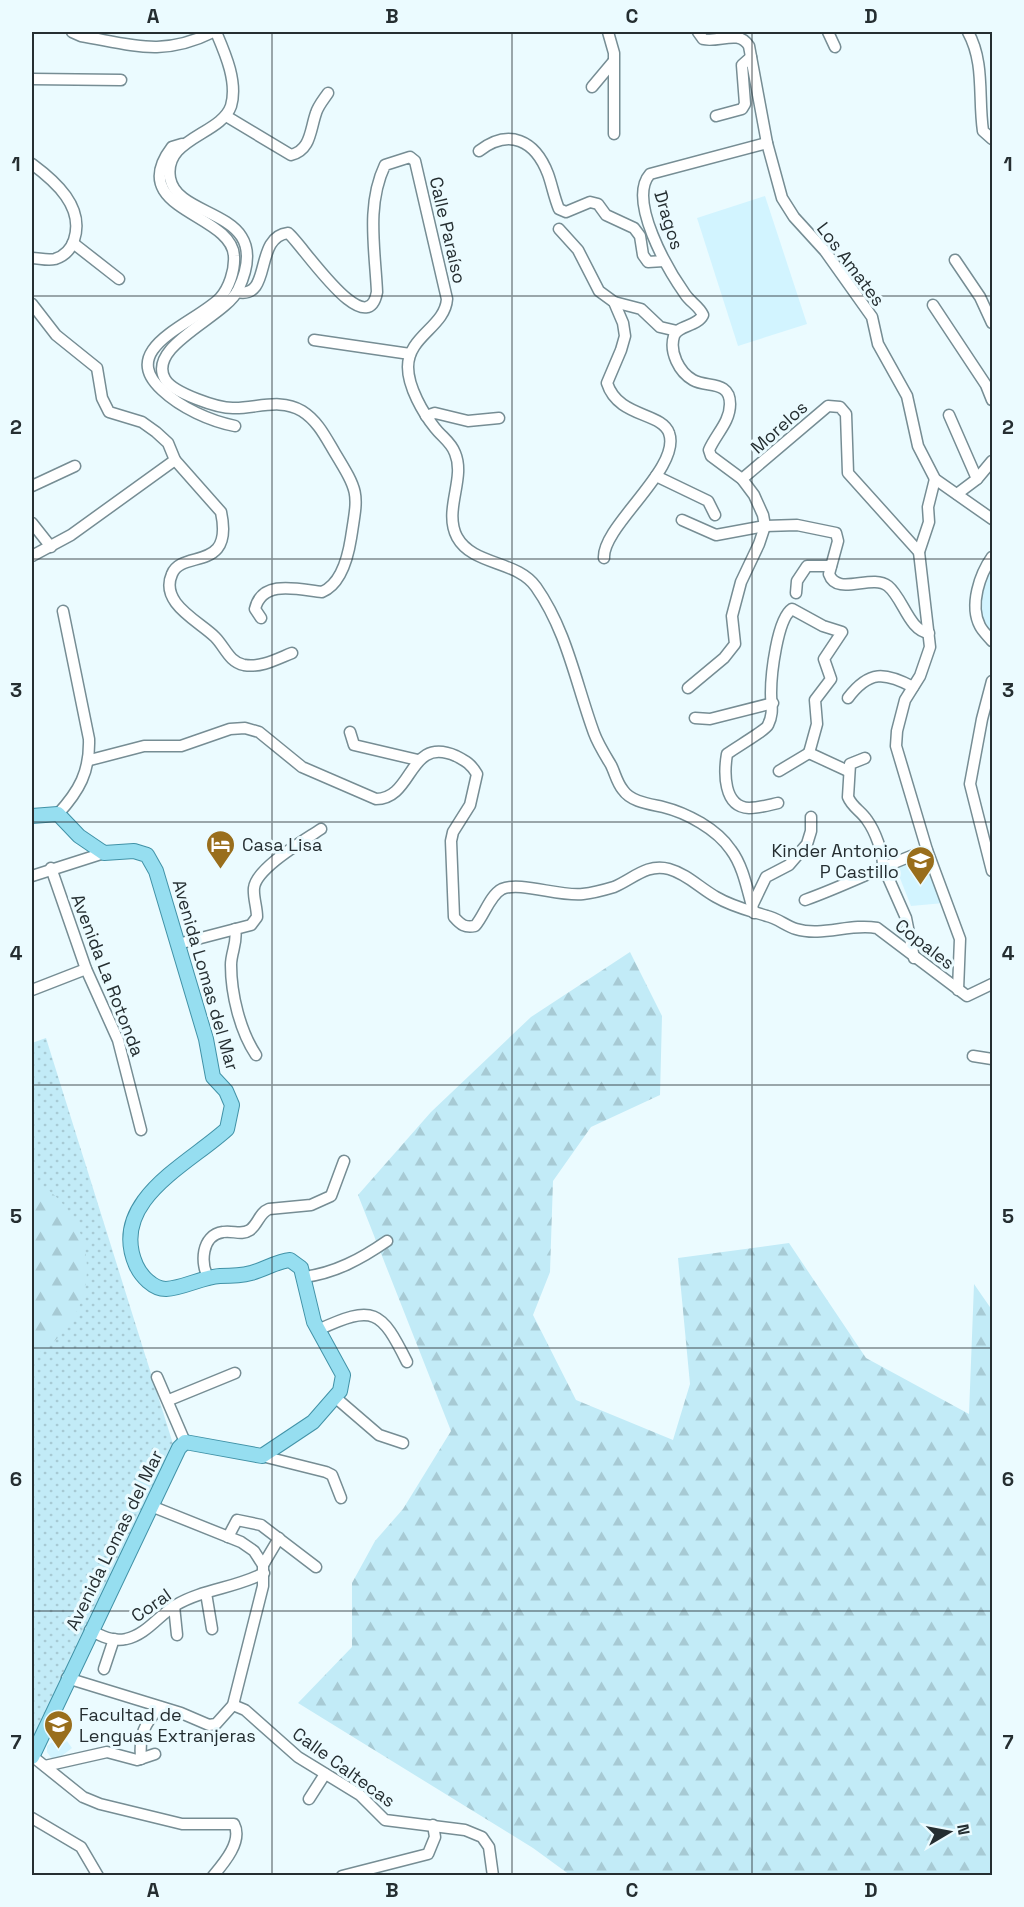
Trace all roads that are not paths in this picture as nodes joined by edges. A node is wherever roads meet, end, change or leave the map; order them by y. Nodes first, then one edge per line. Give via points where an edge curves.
1 (72, 32) edge
2 (215, 32) edge
3 (608, 32) edge
4 (828, 32) edge
5 (968, 32) edge
6 (701, 35) edge
7 (835, 47) dead end
8 (750, 57) junction
9 (613, 62) junction
10 (32, 79) edge
11 (121, 80) dead end
12 (592, 87) dead end
13 (328, 93) dead end
14 (226, 116) junction
15 (716, 116) dead end
16 (614, 134) dead end
17 (993, 139) edge
18 (767, 143) junction
19 (479, 151) dead end
20 (32, 164) edge
21 (559, 229) dead end
22 (73, 243) junction
23 (32, 258) edge
24 (955, 260) dead end
25 (664, 261) junction
26 (119, 279) dead end
27 (233, 289) junction
28 (614, 302) junction
29 (32, 304) edge
30 (933, 305) dead end
31 (993, 323) edge
32 (677, 331) junction
33 (314, 340) dead end
34 (410, 354) junction
35 (989, 382) edge
36 (993, 400) edge
37 (949, 415) dead end
38 (426, 416) junction
39 (499, 417) dead end
40 (235, 426) dead end
41 (175, 460) junction
42 (993, 461) edge
43 (75, 466) dead end
44 (656, 476) junction
45 (742, 479) junction
46 (935, 479) junction
47 (977, 479) junction
48 (32, 486) edge
49 (957, 494) junction
50 (715, 515) dead end
51 (993, 519) edge
52 (682, 520) dead end
53 (32, 523) edge
54 (765, 526) junction
55 (51, 547) junction
56 (919, 552) junction
57 (32, 556) edge
58 (993, 557) edge
59 (604, 558) dead end
60 (831, 566) junction
61 (796, 593) dead end
62 (63, 611) dead end
63 (261, 618) dead end
64 (929, 633) junction
65 (993, 641) edge
66 (292, 653) dead end
67 (993, 681) edge
68 (913, 687) junction
69 (688, 688) dead end
70 (848, 698) dead end
71 (773, 703) junction
72 (695, 718) dead end
73 (987, 721) edge
74 (350, 732) dead end
75 (809, 753) junction
76 (865, 758) dead end
77 (90, 760) junction
78 (418, 760) junction
79 (848, 769) junction
80 (779, 771) dead end
81 (778, 804) dead end
82 (58, 814) junction
83 (32, 816) edge
84 (811, 817) dead end
85 (321, 829) dead end
86 (927, 850) junction
87 (104, 853) junction
88 (883, 866) junction
89 (51, 868) junction
90 (993, 871) edge
91 (32, 876) edge
92 (805, 900) dead end
93 (753, 908) junction
94 (235, 928) junction
95 (178, 945) junction
96 (914, 958) junction
97 (86, 969) junction
98 (993, 984) edge
99 (32, 990) edge
100 (958, 990) junction
101 (256, 1055) dead end
102 (973, 1056) dead end
103 (993, 1059) edge
104 (141, 1130) dead end
105 (344, 1161) dead end
106 (387, 1241) dead end
107 (304, 1277) junction
108 (209, 1279) junction
109 (318, 1330) junction
110 (407, 1362) dead end
111 (235, 1373) dead end
112 (158, 1377) dead end
113 (336, 1398) junction
114 (169, 1400) junction
115 (186, 1442) junction
116 (403, 1443) dead end
117 (262, 1456) junction
118 (341, 1498) dead end
119 (151, 1506) junction
120 (228, 1537) junction
121 (279, 1538) junction
122 (316, 1567) dead end
123 (263, 1569) junction
124 (206, 1593) junction
125 (174, 1606) junction
126 (212, 1629) dead end
127 (90, 1630) junction
128 (177, 1635) dead end
129 (114, 1639) junction
130 (104, 1669) dead end
131 (67, 1678) junction
132 (233, 1705) junction
133 (160, 1707) junction
134 (155, 1754) dead end
135 (32, 1756) edge
136 (141, 1759) junction
137 (45, 1766) junction
138 (325, 1774) junction
139 (309, 1798) dead end
140 (32, 1818) edge
141 (433, 1825) junction
142 (98, 1875) edge
143 (213, 1875) edge
144 (342, 1875) edge
145 (493, 1875) edge

1 - 2 street via 155,49 170,48
2 - 14 street via 228,60 232,91
3 - 9 street
4 - 7 street
5 - 17 street via 981,75 983,131
6 - 8 street, Los Amates via 745,40
8 - 15 street via 742,65 745,104 742,109
8 - 18 street, Los Amates
9 - 12 street
9 - 16 street
10 - 11 street
13 - 14 street via 316,110 306,147 291,155
14 - 27 street via 183,144 172,163 170,176 173,187 185,199 234,227 244,242 246,255
18 - 25 street, Dragos via 650,174 641,191
18 - 46 street, Los Amates via 782,198 874,322 878,344 907,396 918,446
19 - 25 street via 491,142 509,138 523,141 549,175 559,209 566,212 590,202 598,204 606,215 634,228 648,262
20 - 22 street via 47,174 74,210
21 - 28 street via 578,250 599,291
22 - 23 street via 51,260
22 - 26 street
24 - 31 street
25 - 32 street, Dragos via 702,315 700,321
27 - 34 street, Calle Paraíso via 246,294 254,290 259,284 265,253 276,237 288,233 340,295 353,304 369,306 377,292 372,206 377,183 386,165 410,157 415,161 447,299 441,317 419,338
27 - 40 street via 154,347 146,362 152,381 167,395 219,423
27 - 63 street via 170,350 162,364 166,381 185,394 224,407 283,405 301,410 320,426 357,496 347,558 334,584 322,592 299,588 269,591 257,601 255,609
28 - 32 street via 641,309 660,327
28 - 44 street via 625,336 607,383 610,394 620,405 663,425 670,434 670,444
29 - 41 street via 56,335 97,368 102,398 109,412 142,422 168,443
30 - 35 street
32 - 45 street via 673,344 678,367 693,380 726,390 730,403 728,420 709,450 711,456
33 - 34 street
34 - 38 street via 410,380
35 - 36 street
37 - 47 street
38 - 39 street via 435,412 468,421
38 - 93 street via 456,454 452,518 457,536 472,553 522,575 537,589 570,654 595,735 623,790 640,802 684,813 708,829 731,850
41 - 55 street
41 - 66 street via 221,512 223,521 213,555 175,568 170,580 176,602 241,665 267,664
42 - 47 street
43 - 48 street
44 - 50 street via 708,501
44 - 59 street via 612,534
45 - 54 street via 754,495
45 - 56 street, Morelos via 828,406 840,407 846,414 848,473
46 - 49 street, Los Amates
46 - 56 street via 927,507 929,522
47 - 49 street
49 - 51 street, Los Amates
52 - 54 street via 716,535
53 - 55 street
54 - 60 street via 797,525 836,533 838,541
54 - 69 street via 741,582 732,616 735,644
55 - 57 street
56 - 64 street
58 - 65 street via 977,587 980,626
60 - 61 street via 807,566 797,581
60 - 64 street via 830,579 839,584 888,585 917,628
62 - 77 street
64 - 68 street via 925,664
67 - 73 street
68 - 70 street via 897,678 872,677 859,684
68 - 86 street via 900,713 896,746
71 - 72 street via 710,720
71 - 75 street via 777,647 784,617 792,609 823,626 840,629 841,637 824,659 831,679 815,700 817,724
71 - 81 street via 768,726 728,754 726,786 741,806
73 - 90 street via 970,784
74 - 78 street via 354,745
75 - 79 street
75 - 80 street
76 - 79 street
77 - 78 street via 144,746 181,746 245,728 259,732 302,767 383,799 400,787
77 - 82 street via 86,777
78 - 93 street, Copales via 433,752 449,753 471,763 477,774 470,805 453,832 450,850 454,917 460,925 475,926 503,889 581,894 612,887 655,868 682,874 739,910
79 - 88 street via 848,797 867,819
82 - 83 main road
82 - 87 main road
84 - 93 street via 807,844 789,865 766,877
85 - 94 street via 274,860 257,879 257,917 251,925
86 - 88 street
86 - 100 street via 960,939
87 - 89 street
87 - 95 main road, Avenida Lomas del Mar via 134,851 147,855 156,871
88 - 92 street via 847,885
88 - 96 street via 906,918
89 - 91 street
89 - 97 street, Avenida La Rotonda
93 - 96 street, Copales via 806,931 862,925 877,928
94 - 95 street
94 - 101 street via 231,965 245,1039
95 - 108 main road, Avenida Lomas del Mar via 213,1077 226,1091 232,1105 231,1116 227,1129 156,1187 137,1209 129,1231 140,1275 153,1284 170,1289
96 - 100 street, Copales
97 - 99 street
97 - 104 street, Avenida La Rotonda via 118,1040
98 - 100 street via 967,996
102 - 103 street
105 - 108 street via 331,1196 322,1202 269,1209 249,1230 237,1234 222,1232 210,1239 203,1257
106 - 107 street via 364,1257 325,1274
107 - 108 main road, Avenida Lomas del Mar via 302,1268 290,1260 249,1274
107 - 109 main road
109 - 110 street via 342,1319 382,1319
109 - 113 main road via 343,1375
111 - 114 street
112 - 114 street
113 - 116 street via 379,1435
113 - 117 main road via 313,1422
114 - 115 street
115 - 117 main road, Avenida Lomas del Mar
115 - 119 main road, Avenida Lomas del Mar via 175,1454
117 - 118 street via 332,1475
119 - 120 street
119 - 127 main road, Avenida Lomas del Mar
120 - 121 street via 240,1519 261,1525
120 - 123 street via 254,1551
121 - 122 street
121 - 123 street
123 - 124 street, Coral via 244,1583
123 - 132 street
124 - 125 street, Coral
124 - 126 street
125 - 128 street
125 - 129 street, Coral via 135,1636
127 - 129 street
127 - 131 main road, Avenida Lomas del Mar
129 - 130 street
131 - 133 street
131 - 135 main road, Avenida Lomas del Mar
132 - 133 street via 216,1724 209,1725
132 - 138 street, Calle Caltecas via 245,1710 297,1757
133 - 136 street via 145,1724 140,1740
134 - 136 street
135 - 137 street
136 - 137 street via 107,1752
137 - 143 street via 83,1797 100,1804 182,1824 234,1824 237,1835 224,1863
138 - 139 street
138 - 141 street, Calle Caltecas via 360,1795 385,1820
140 - 142 street via 81,1847
141 - 144 street via 435,1837 428,1854
141 - 145 street, Calle Caltecas via 482,1837 489,1847

